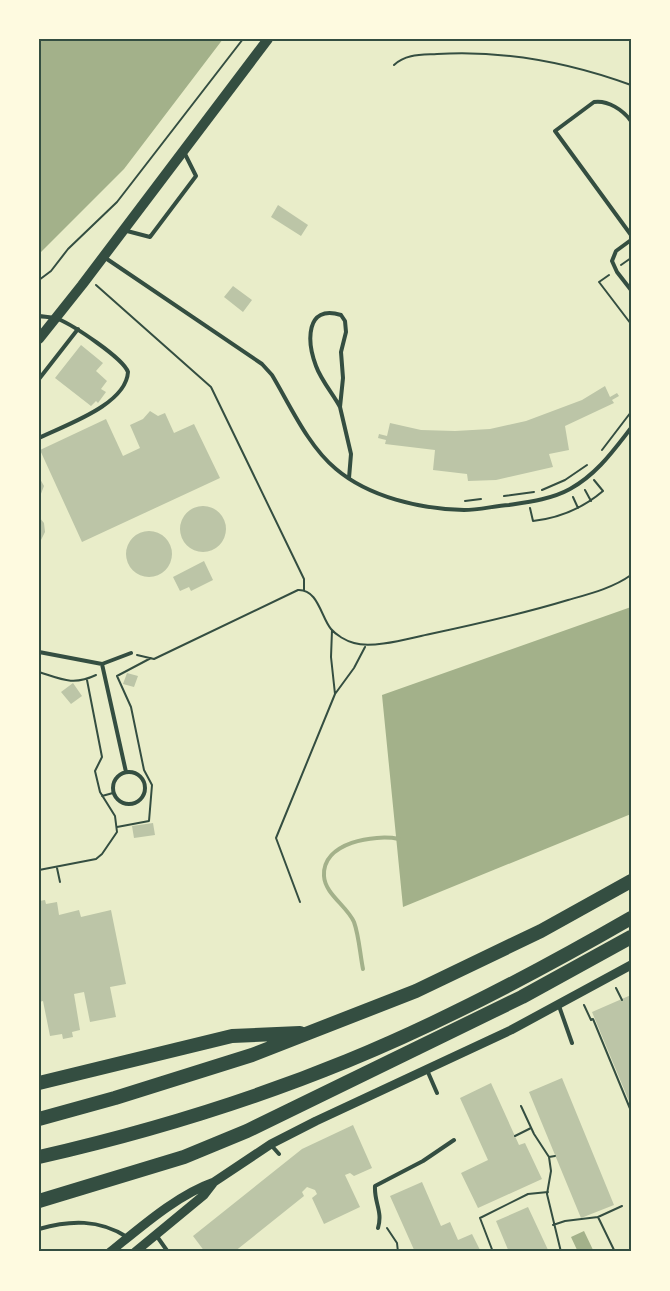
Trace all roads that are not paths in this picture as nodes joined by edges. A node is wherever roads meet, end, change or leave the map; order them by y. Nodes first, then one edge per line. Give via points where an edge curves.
1 (268, 39) edge
2 (631, 121) edge
3 (183, 151) junction
4 (123, 230) junction
5 (631, 234) edge
6 (631, 240) edge
7 (103, 256) junction
8 (631, 290) edge
9 (39, 316) edge
10 (56, 318) junction
11 (78, 329) junction
12 (39, 339) edge
13 (39, 379) edge
14 (340, 407) junction
15 (631, 428) edge
16 (39, 438) edge
17 (349, 479) junction
18 (39, 652) edge
19 (131, 654) road end
20 (102, 664) junction
21 (126, 772) junction
22 (631, 880) edge
23 (631, 918) edge
24 (631, 937) edge
25 (631, 965) edge
26 (559, 1006) junction
27 (311, 1032) junction
28 (572, 1043) dead end
29 (427, 1070) junction
30 (39, 1083) edge
31 (437, 1093) dead end
32 (39, 1119) edge
33 (454, 1140) dead end
34 (271, 1144) junction
35 (279, 1154) dead end
36 (39, 1157) edge
37 (214, 1182) junction
38 (39, 1201) edge
39 (378, 1228) road end
40 (39, 1229) edge
41 (156, 1235) junction
42 (127, 1238) junction
43 (110, 1252) edge
44 (135, 1252) edge
45 (168, 1252) edge

1 - 3 main road
2 - 5 lane via 625,113 600,101 555,131
3 - 4 main road
3 - 4 lane via 196,176 150,237
4 - 7 main road
6 - 8 lane via 616,251 612,261
7 - 10 main road
7 - 17 lane via 262,364 319,453
9 - 10 lane
10 - 11 lane
10 - 12 main road
11 - 13 lane
11 - 16 lane via 122,362 128,377 107,404
14 - 14 lane via 345,321 341,315 323,313 310,333 312,352 316,368
14 - 17 lane via 351,454
15 - 17 lane via 591,475 569,490 529,502 465,510 433,507 381,494
18 - 20 lane
19 - 20 lane
20 - 21 lane
21 - 21 lane via 114,782 113,793 119,801 133,804 145,788 141,778
22 - 27 highway via 541,931 416,991
23 - 36 highway via 446,1017 339,1064 198,1115
24 - 38 highway via 522,997 247,1131 184,1157
25 - 26 street
26 - 28 lane
26 - 29 street
27 - 30 highway via 232,1036
27 - 32 highway via 252,1055
29 - 31 lane
29 - 34 street
33 - 39 lane via 375,1185 381,1217
34 - 35 lane
34 - 37 street
37 - 41 street
37 - 42 street via 200,1187
40 - 42 lane via 88,1222 114,1229
41 - 44 street
41 - 45 lane
42 - 43 street

